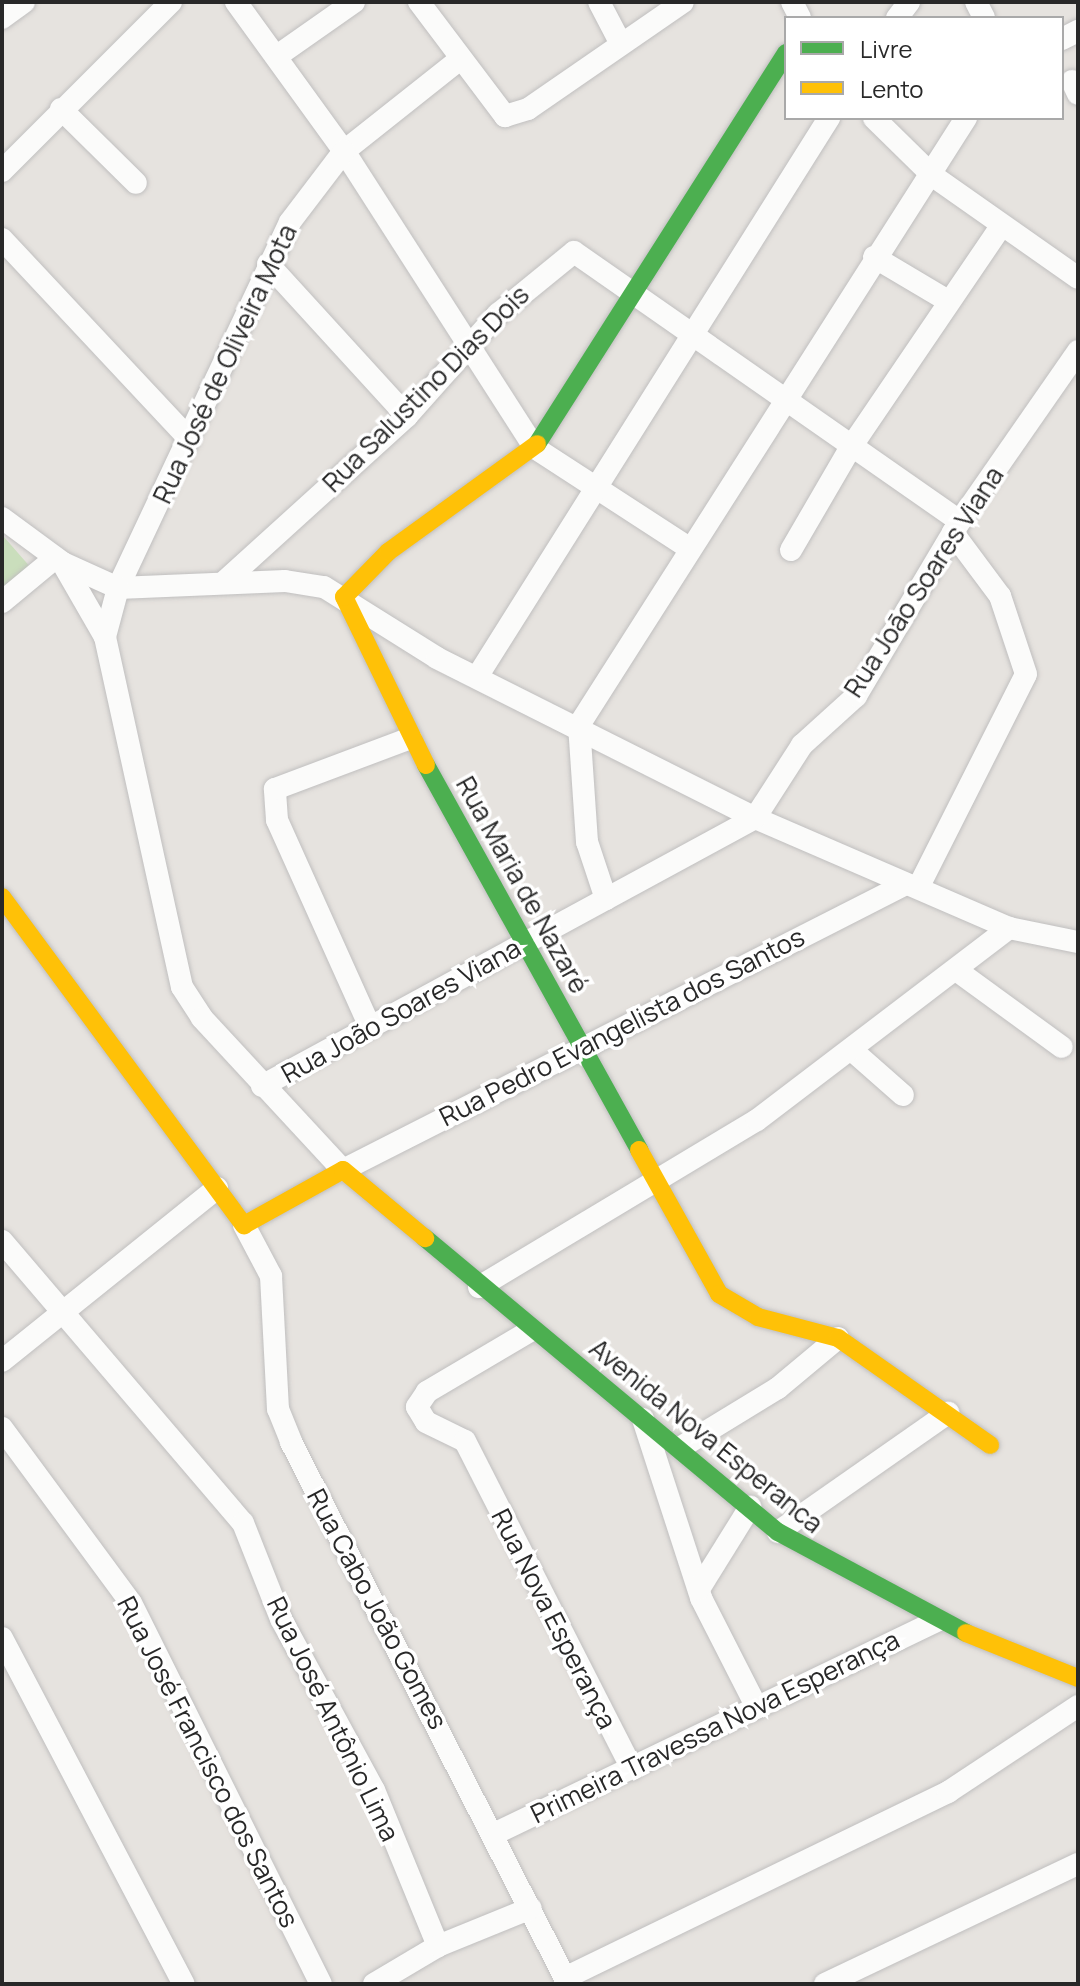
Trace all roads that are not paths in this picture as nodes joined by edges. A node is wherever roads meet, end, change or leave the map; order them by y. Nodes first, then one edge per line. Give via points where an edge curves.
1 (24, 2) edge
2 (171, 2) edge
3 (236, 2) edge
4 (354, 2) edge
5 (419, 2) edge
6 (599, 2) edge
7 (683, 2) edge
8 (2, 18) edge
9 (621, 44) junction
10 (277, 56) junction
11 (784, 56) edge
12 (459, 60) junction
13 (61, 109) junction
14 (828, 120) edge
15 (876, 120) edge
16 (965, 120) edge
17 (344, 151) junction
18 (2, 171) edge
19 (933, 176) junction
20 (136, 183) dead end
21 (1002, 225) junction
22 (2, 239) edge
23 (874, 257) junction
24 (268, 264) junction
25 (1078, 278) edge
26 (635, 299) junction
27 (948, 301) junction
28 (693, 339) junction
29 (470, 343) junction
30 (1078, 352) edge
31 (783, 397) junction
32 (407, 416) junction
33 (189, 439) junction
34 (851, 447) junction
35 (535, 448) junction
36 (597, 490) junction
37 (2, 518) edge
38 (956, 527) junction
39 (689, 548) junction
40 (791, 550) dead end
41 (59, 560) junction
42 (223, 583) junction
43 (118, 588) junction
44 (344, 597) junction
45 (2, 602) edge
46 (105, 637) junction
47 (477, 677) junction
48 (579, 725) junction
49 (411, 738) junction
50 (755, 818) junction
51 (910, 886) junction
52 (2, 897) edge
53 (606, 899) junction
54 (1009, 928) junction
55 (1078, 942) edge
56 (523, 944) junction
57 (959, 972) junction
58 (370, 1027) junction
59 (1062, 1047) dead end
60 (585, 1050) junction
61 (854, 1052) junction
62 (262, 1086) junction
63 (903, 1095) dead end
64 (343, 1170) junction
65 (658, 1184) junction
66 (217, 1188) junction
67 (244, 1225) junction
68 (2, 1241) edge
69 (479, 1287) junction
70 (65, 1310) junction
71 (530, 1331) junction
72 (838, 1338) junction
73 (2, 1361) edge
74 (948, 1413) junction
75 (642, 1414) junction
76 (2, 1428) edge
77 (990, 1445) dead end
78 (683, 1446) junction
79 (750, 1507) junction
80 (778, 1532) junction
81 (699, 1589) junction
82 (936, 1621) junction
83 (2, 1638) edge
84 (1078, 1678) edge
85 (1078, 1706) edge
86 (757, 1708) junction
87 (632, 1769) junction
88 (494, 1834) junction
89 (1078, 1864) edge
90 (531, 1908) junction
91 (438, 1946) junction
92 (568, 1980) edge
93 (184, 1984) edge
94 (321, 1984) edge
95 (374, 1984) edge
96 (825, 1984) edge

1 - 8 street
2 - 13 street
3 - 10 street
4 - 10 street
5 - 12 street
6 - 9 street
7 - 9 street
9 - 12 street via 528,109 505,116
10 - 17 street
11 - 26 street
12 - 17 street, Rua José de Oliveira Mota
13 - 18 street
13 - 20 street
14 - 28 street
15 - 19 street
16 - 19 street
17 - 24 street, Rua José de Oliveira Mota
17 - 29 street
19 - 21 street
19 - 23 street
21 - 25 street
21 - 27 street
22 - 33 street
23 - 27 street
23 - 31 street
24 - 32 street
24 - 33 street, Rua José de Oliveira Mota
26 - 28 street, Rua Salustino Dias Dois
26 - 29 street, Rua Salustino Dias Dois via 581,254 564,254
26 - 35 street
27 - 34 street
28 - 31 street, Rua Salustino Dias Dois
28 - 36 street
29 - 32 street, Rua Salustino Dias Dois
29 - 35 street
30 - 38 street, Rua João Soares Viana
31 - 34 street, Rua Salustino Dias Dois
31 - 39 street
32 - 42 street, Rua Salustino Dias Dois
33 - 43 street, Rua José de Oliveira Mota
34 - 38 street, Rua Salustino Dias Dois
34 - 40 street
35 - 36 street
35 - 44 street via 388,552
36 - 39 street
36 - 47 street
37 - 41 street
38 - 50 street, Rua João Soares Viana via 856,696 802,745
38 - 51 street, Rua Salustino Dias Dois via 1000,596 1026,674
39 - 48 street
41 - 43 street
41 - 45 street
41 - 46 street
42 - 43 street
42 - 44 street via 309,583
43 - 46 street, Rua José de Oliveira Mota
44 - 47 street
44 - 49 street, Rua Maria de Nazaré
46 - 62 street via 182,987
47 - 48 street
48 - 50 street
48 - 53 street via 587,842
49 - 56 street, Rua Maria de Nazaré
49 - 58 street via 275,789 277,820
50 - 51 street
50 - 53 street, Rua João Soares Viana
51 - 54 street
51 - 60 street, Rua Pedro Evangelista dos Santos
52 - 66 street
53 - 56 street, Rua João Soares Viana
54 - 55 street
54 - 57 street
56 - 58 street, Rua João Soares Viana
56 - 60 street, Rua Maria de Nazaré
57 - 59 street
57 - 61 street
58 - 62 street, Rua João Soares Viana
60 - 64 street, Rua Pedro Evangelista dos Santos
60 - 65 street, Rua Maria de Nazaré
61 - 63 street
61 - 65 street
62 - 64 street
64 - 67 street
64 - 69 street, Avenida Nova Esperanca
65 - 69 street
65 - 72 street, Rua Maria de Nazaré via 719,1294 758,1317
66 - 67 street
66 - 70 street
67 - 88 street, Rua Cabo João Gomes via 271,1276 278,1409 291,1442
68 - 70 street, Rua José Antônio Lima
69 - 71 street, Avenida Nova Esperanca
70 - 73 street
70 - 91 street, Rua José Antônio Lima via 243,1523 281,1619 374,1790
71 - 75 street, Avenida Nova Esperanca
71 - 87 street, Rua Nova Esperança via 419,1400 420,1415 460,1437
72 - 74 street, Rua Maria de Nazaré
72 - 78 street via 778,1388
74 - 77 street, Rua Maria de Nazaré
74 - 80 street
75 - 78 street, Avenida Nova Esperanca
75 - 81 street
76 - 94 street, Rua José Francisco dos Santos via 131,1603
78 - 79 street, Avenida Nova Esperanca
79 - 80 street, Avenida Nova Esperanca
79 - 81 street
80 - 82 street, Avenida Nova Esperanca
81 - 86 street
82 - 84 street, Avenida Nova Esperanca
82 - 86 street, Primeira Travessa Nova Esperança
83 - 93 street
85 - 92 street, Rua Cabo João Gomes via 948,1792
86 - 87 street, Primeira Travessa Nova Esperança
87 - 88 street, Primeira Travessa Nova Esperança
88 - 90 street, Rua Cabo João Gomes
89 - 96 street
90 - 91 street
90 - 92 street, Rua Cabo João Gomes
91 - 95 street

